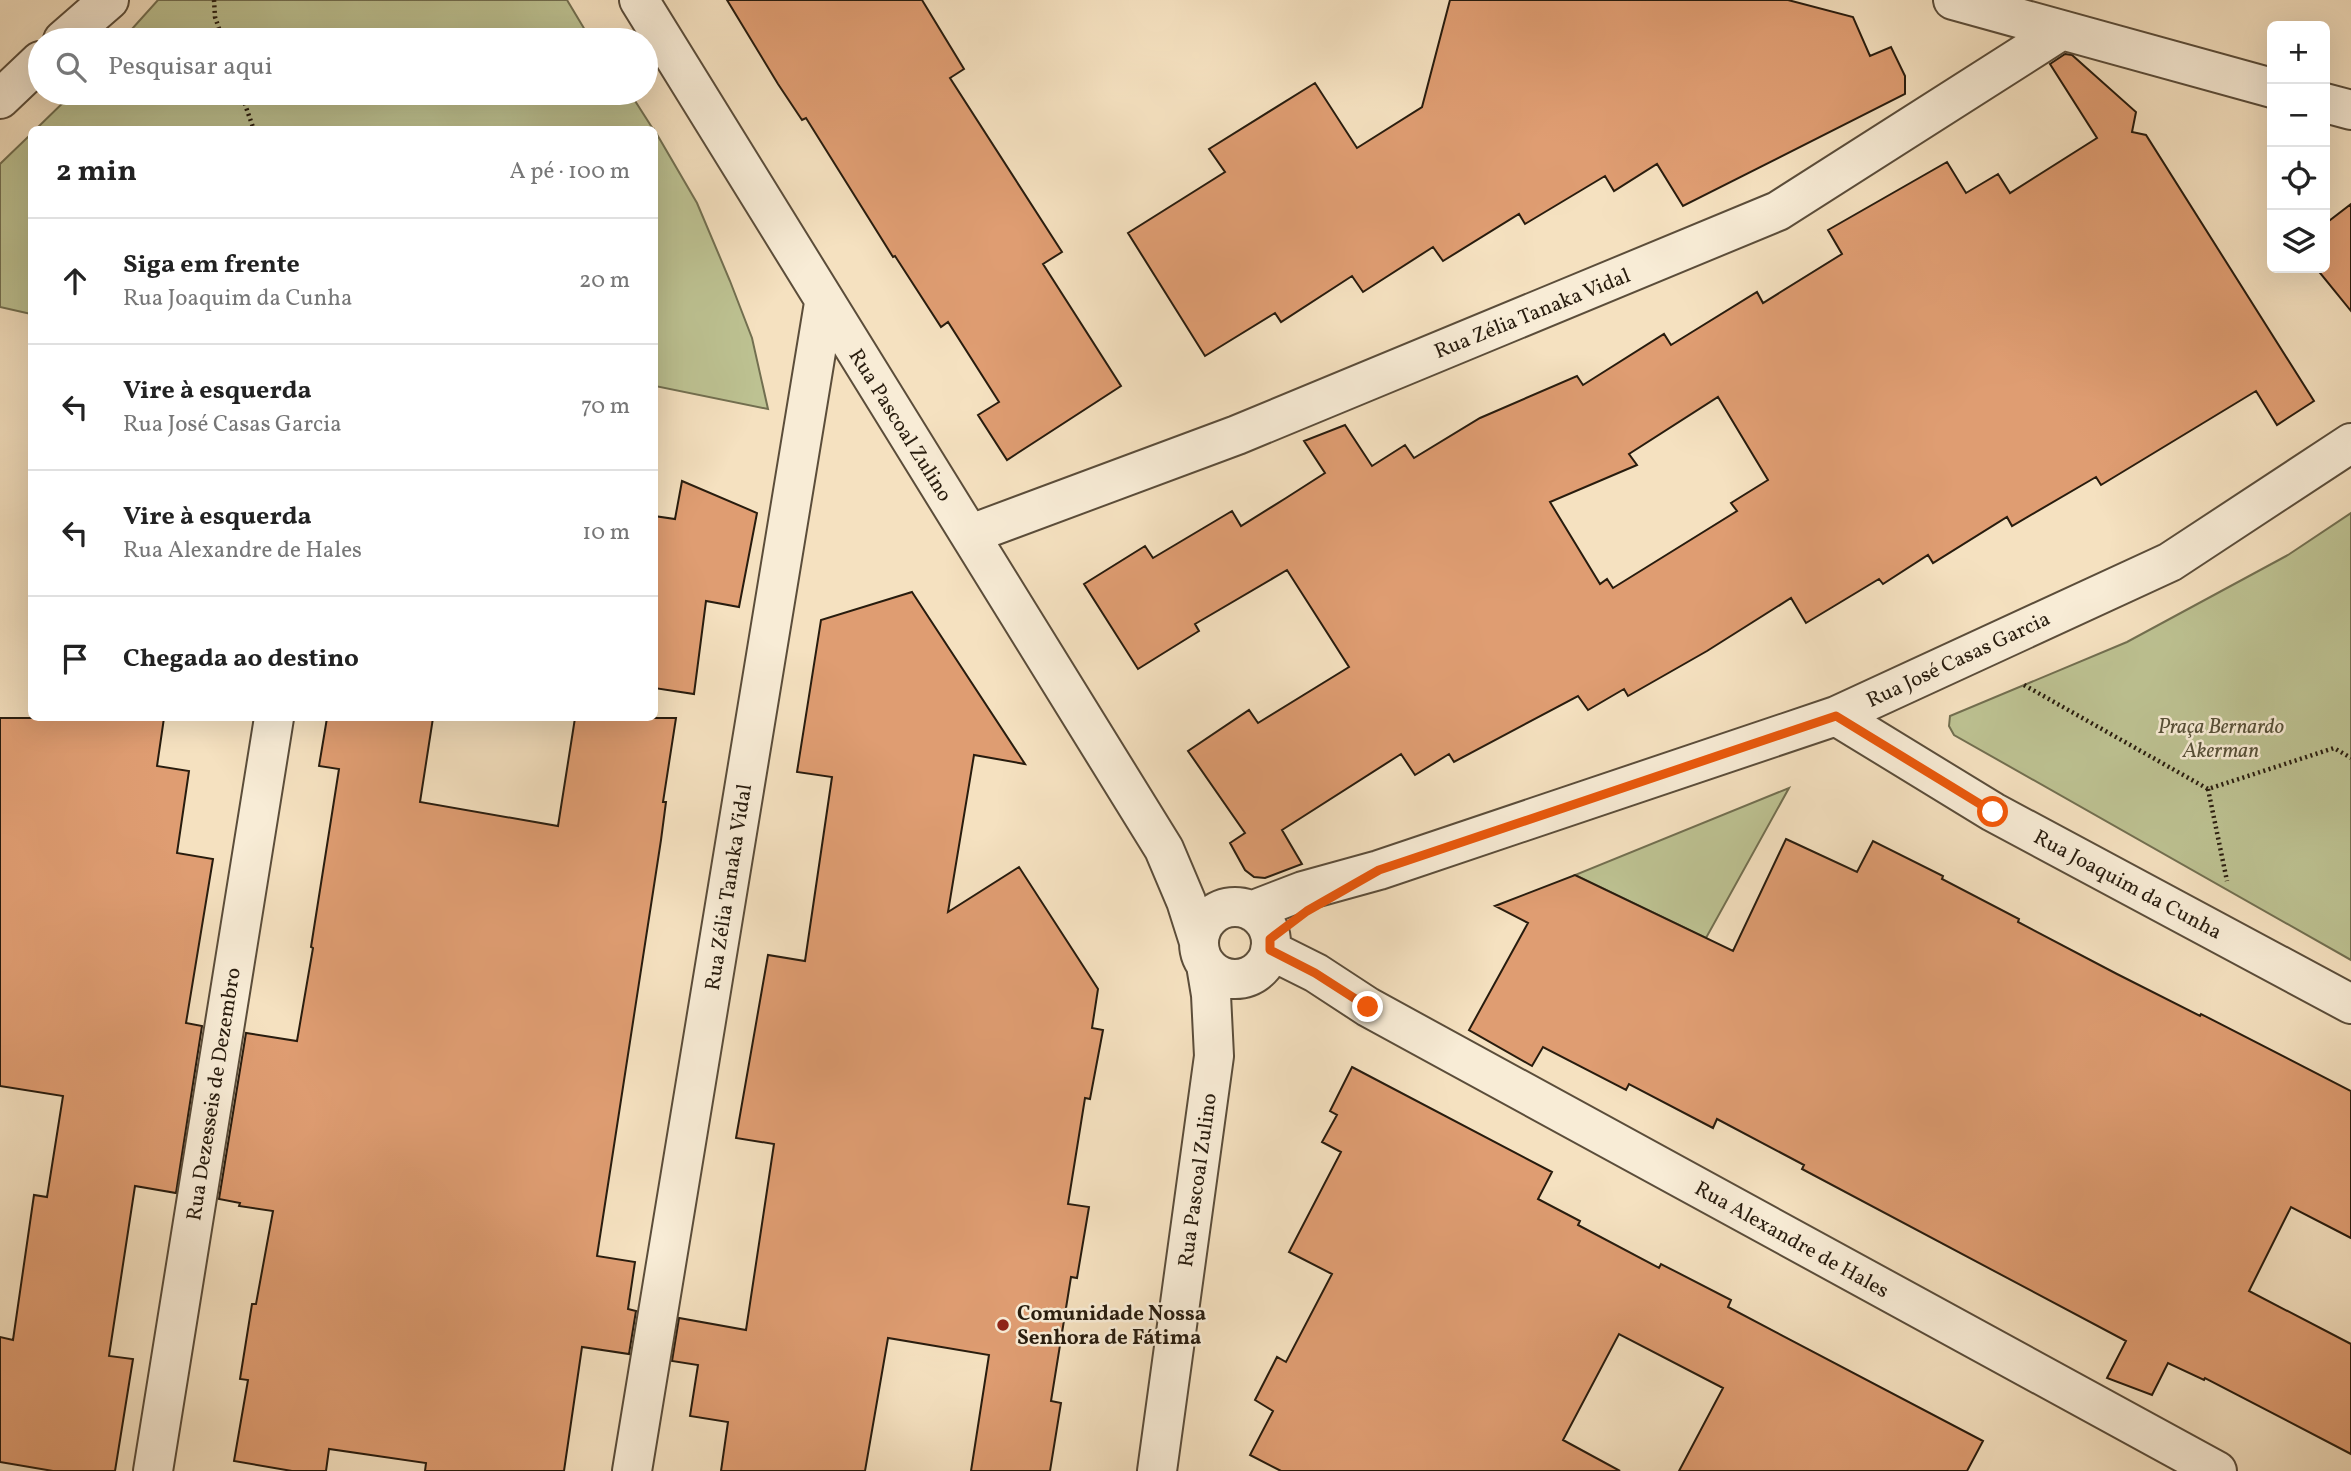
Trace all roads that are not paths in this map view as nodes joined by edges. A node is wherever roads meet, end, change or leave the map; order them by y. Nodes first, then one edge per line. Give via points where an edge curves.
1 (109, 0) edge
2 (639, 0) edge
3 (1953, 0) edge
4 (77, 28) edge
5 (656, 28) edge
6 (2062, 30) junction
7 (658, 31) edge
8 (28, 72) edge
9 (2267, 87) edge
10 (0, 99) edge
11 (2330, 104) edge
12 (2351, 110) edge
13 (824, 303) junction
14 (2351, 443) edge
15 (971, 534) junction
16 (1836, 716) junction
17 (274, 721) edge
18 (1164, 849) junction
19 (1256, 942) junction
20 (1202, 954) junction
21 (2351, 1004) edge
22 (1214, 1056) junction
23 (1169, 1466) edge
24 (153, 1471) edge
25 (632, 1471) edge
26 (2217, 1471) edge

1 - 4 street
2 - 5 street, Rua Pascoal Zulino
3 - 6 street
6 - 9 street
6 - 15 street, Rua Zélia Tanaka Vidal via 1777,211 1237,435
7 - 13 street, Rua Pascoal Zulino
8 - 10 street
11 - 12 street
13 - 15 street, Rua Pascoal Zulino
13 - 25 street, Rua Zélia Tanaka Vidal
14 - 16 street, Rua José Casas Garcia via 2169,562
15 - 18 street, Rua Pascoal Zulino
16 - 19 street, Rua José Casas Garcia via 1379,870 1303,891
16 - 21 street, Rua Joaquim da Cunha via 1993,812
17 - 24 street, Rua Dezesseis de Dezembro
18 - 19 street, Rua Pascoal Zulino
18 - 20 street, Rua Pascoal Zulino
19 - 20 street via 1237,979 1214,973
19 - 20 street, Rua José Casas Garcia via 1228,908 1216,912 1201,930
19 - 22 street, Rua Pascoal Zulino
19 - 26 street, Rua Alexandre de Hales via 1290,986 1368,1007
20 - 22 street, Rua Pascoal Zulino via 1212,995
22 - 23 street, Rua Pascoal Zulino

